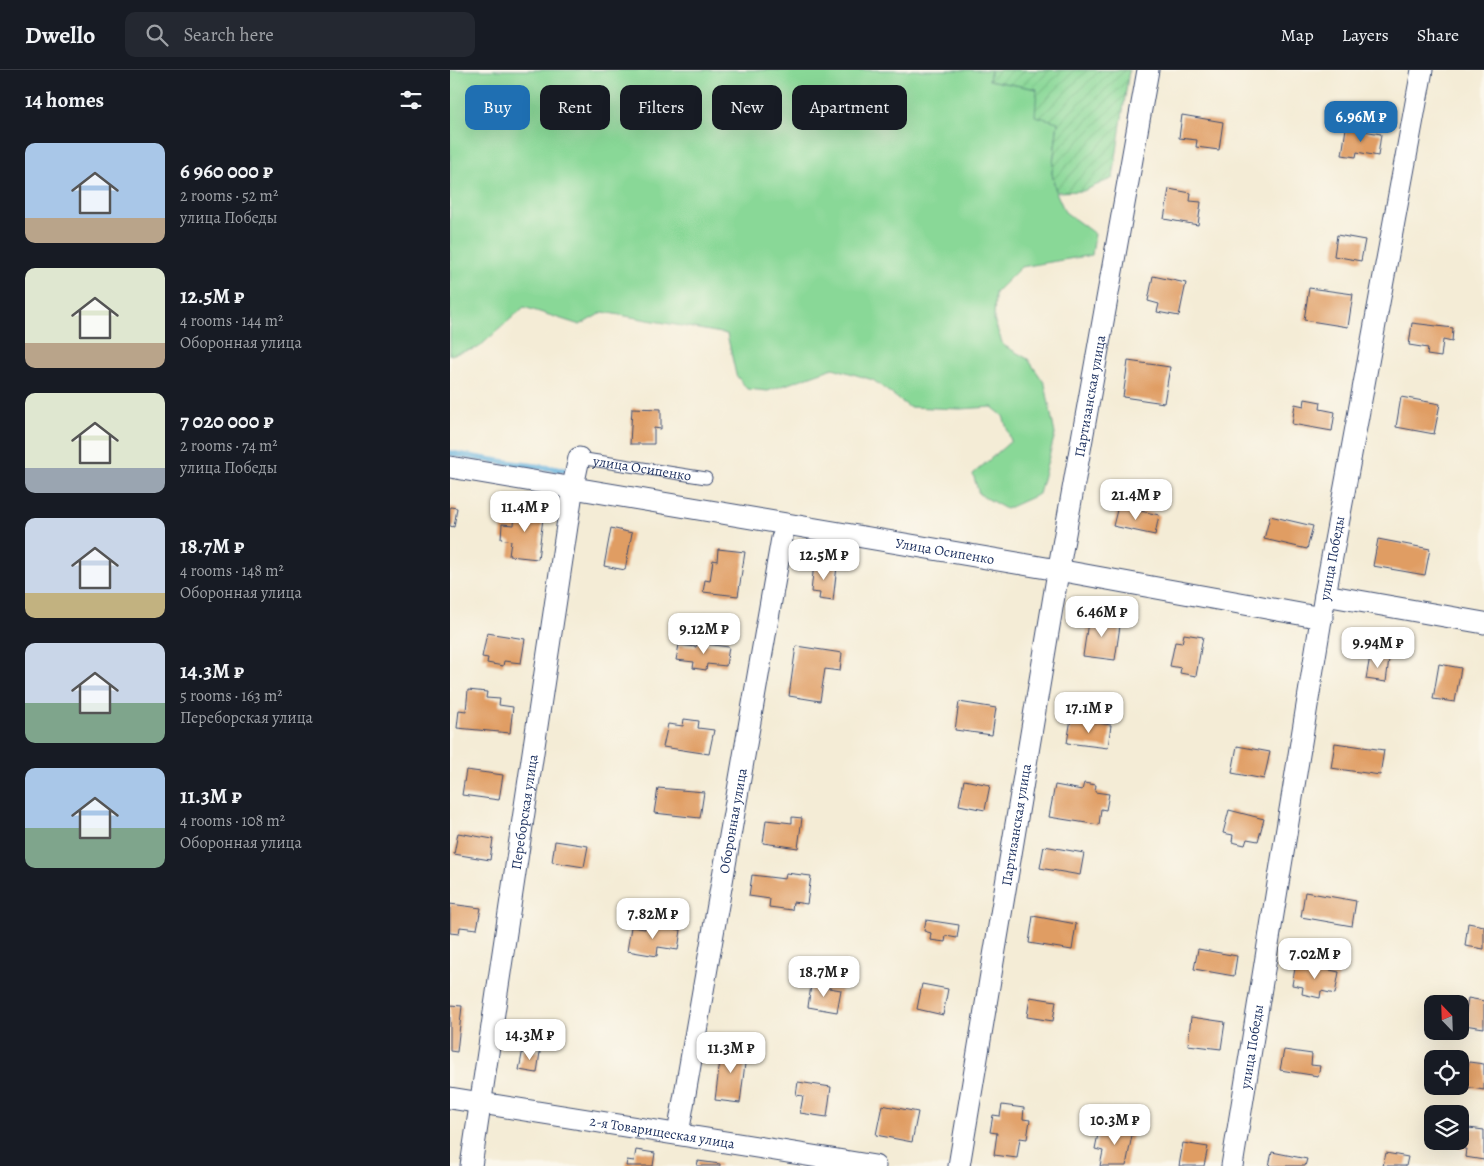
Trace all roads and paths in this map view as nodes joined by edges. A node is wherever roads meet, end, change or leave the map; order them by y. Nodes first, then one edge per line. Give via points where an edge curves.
1 (1148, 70) edge
2 (1422, 70) edge
3 (579, 458) joint
4 (450, 466) edge
5 (706, 478) dead end
6 (573, 486) junction
7 (782, 538) dead end
8 (1058, 570) junction
9 (1325, 595) junction
10 (1322, 618) junction
11 (1484, 623) edge
12 (450, 1098) edge
13 (481, 1104) junction
14 (678, 1134) junction
15 (471, 1166) edge
16 (875, 1166) edge
17 (959, 1166) edge
18 (1232, 1166) edge

1 - 8 street, Партизанская улица
2 - 9 street, улица Победы
3 - 5 lane, улица Осипенко
3 - 6 street, Переборская улица
4 - 6 street, Улица Осипенко
6 - 8 street, Улица Осипенко
6 - 13 street, Переборская улица
7 - 14 street, Оборонная улица
8 - 10 street, Улица Осипенко
8 - 17 street, Партизанская улица
9 - 10 street, улица Победы
9 - 11 street
10 - 18 street, улица Победы
12 - 13 street, 2-я Товарищеская улица
13 - 14 street, 2-я Товарищеская улица
13 - 15 street, Переборская улица
14 - 16 street, 2-я Товарищеская улица

